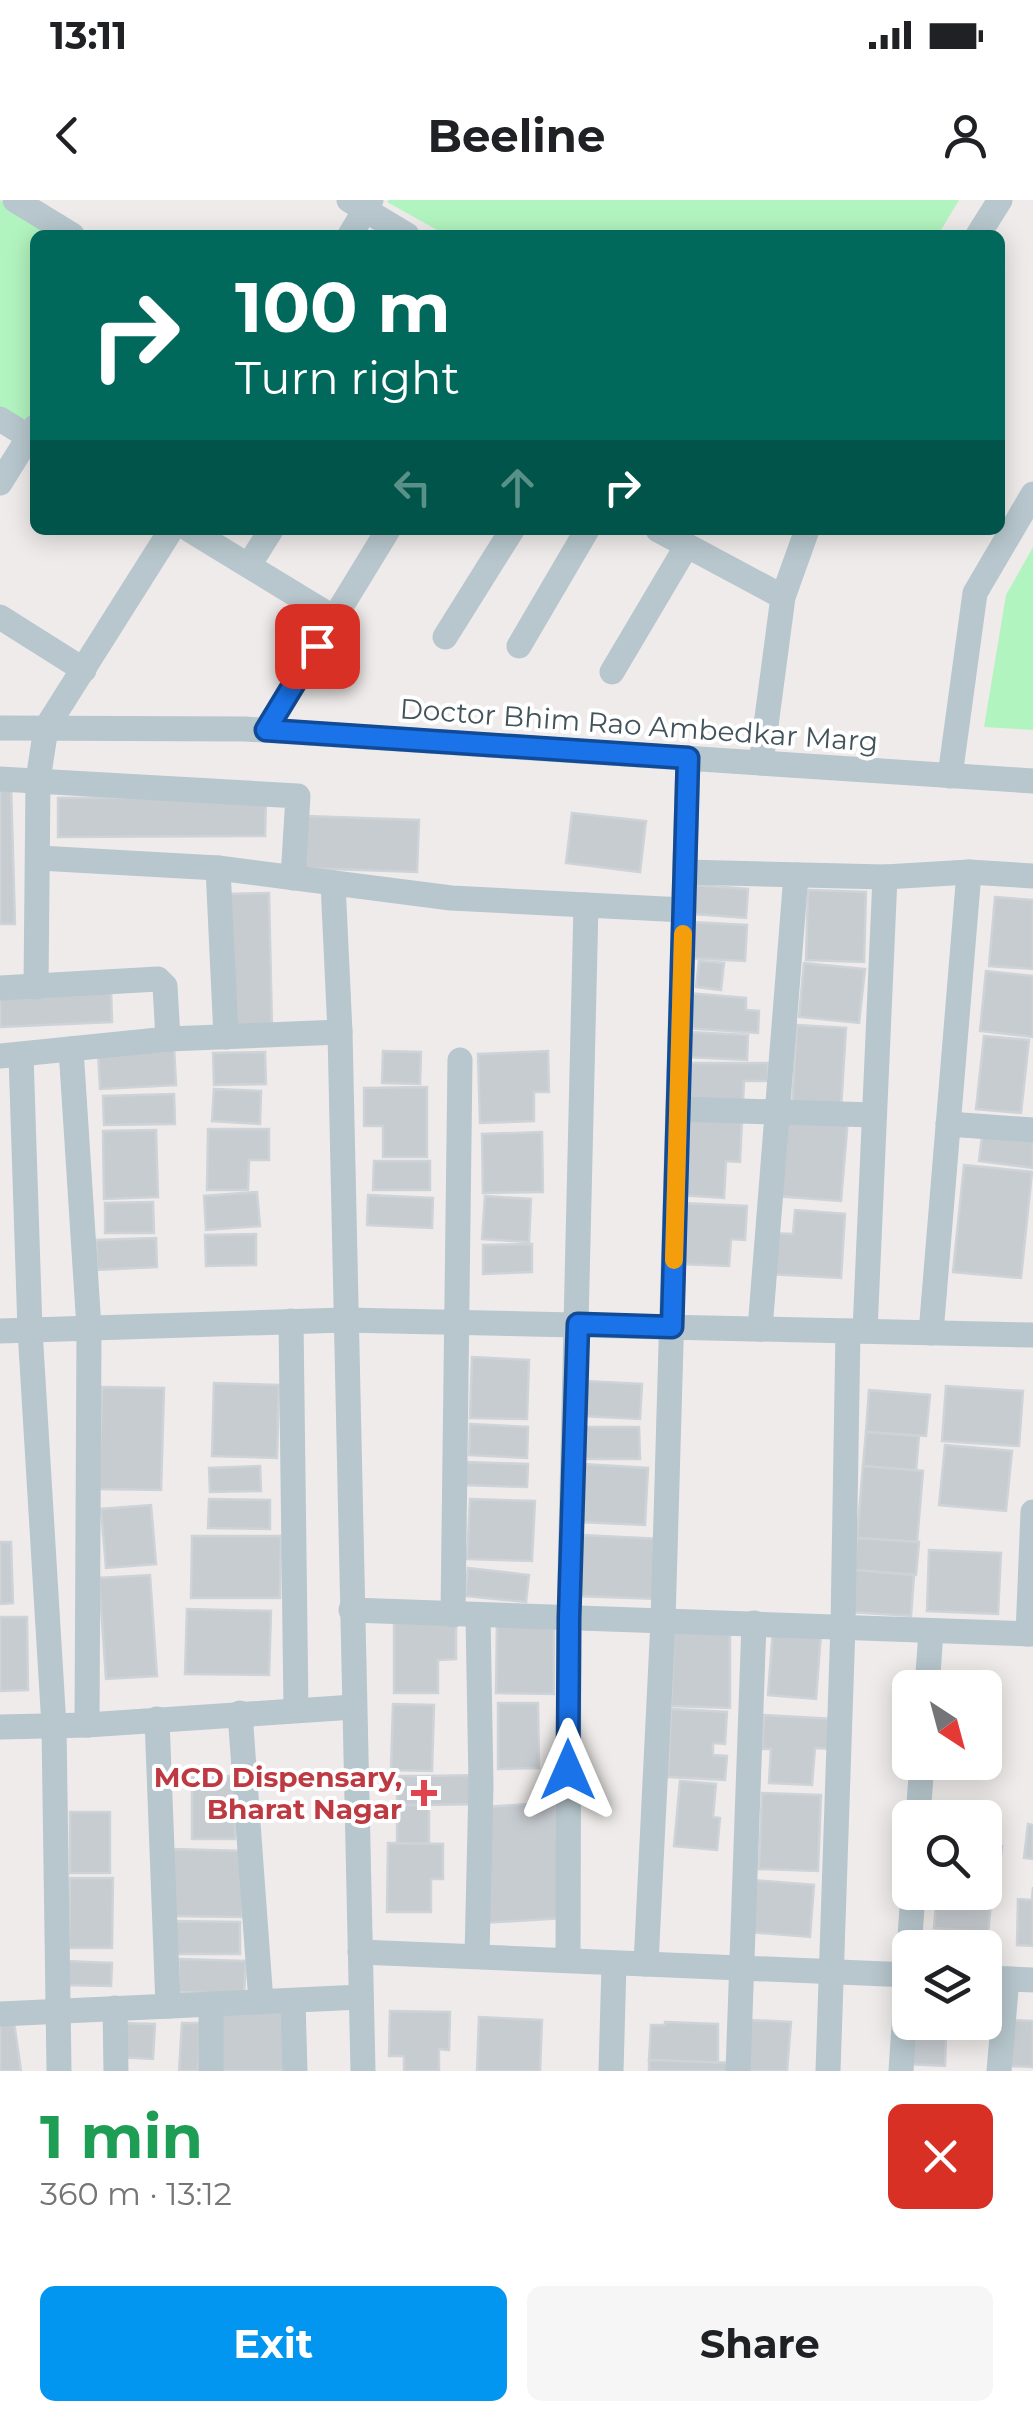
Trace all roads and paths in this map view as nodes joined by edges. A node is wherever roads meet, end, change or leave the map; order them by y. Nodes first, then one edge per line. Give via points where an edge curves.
1 (15, 200) edge
2 (1000, 200) edge
3 (362, 203) edge
4 (64, 230) edge
5 (352, 230) edge
6 (400, 230) edge
7 (981, 230) edge
8 (0, 419) edge
9 (30, 431) edge
10 (30, 435) edge
11 (0, 483) edge
12 (1033, 494) edge
13 (167, 535) edge
14 (198, 535) edge
15 (268, 535) edge
16 (385, 535) edge
17 (509, 535) edge
18 (584, 535) edge
19 (666, 535) edge
20 (805, 535) edge
21 (686, 548) junction
22 (248, 566) junction
23 (784, 597) junction
24 (0, 617) edge
25 (334, 618) junction
26 (445, 637) dead end
27 (519, 646) dead end
28 (84, 670) junction
29 (612, 672) dead end
30 (0, 728) edge
31 (46, 728) junction
32 (266, 730) junction
33 (688, 758) junction
34 (761, 764) junction
35 (950, 776) junction
36 (0, 779) edge
37 (38, 780) junction
38 (1033, 782) edge
39 (39, 858) junction
40 (218, 868) junction
41 (685, 872) junction
42 (969, 872) junction
43 (796, 875) junction
44 (1033, 876) edge
45 (884, 877) junction
46 (293, 878) junction
47 (332, 883) junction
48 (586, 905) junction
49 (684, 910) junction
50 (36, 987) junction
51 (0, 988) edge
52 (340, 1032) junction
53 (226, 1037) junction
54 (168, 1039) junction
55 (72, 1050) junction
56 (10, 1056) edge
57 (460, 1060) dead end
58 (678, 1109) junction
59 (778, 1112) junction
60 (874, 1114) junction
61 (948, 1124) junction
62 (1033, 1130) edge
63 (344, 1320) junction
64 (291, 1322) junction
65 (457, 1322) junction
66 (578, 1324) junction
67 (672, 1327) junction
68 (89, 1328) junction
69 (760, 1329) junction
70 (30, 1330) junction
71 (0, 1331) edge
72 (856, 1331) junction
73 (931, 1333) junction
74 (1033, 1335) edge
75 (1033, 1512) edge
76 (351, 1610) junction
77 (466, 1615) junction
78 (569, 1618) junction
79 (663, 1621) junction
80 (754, 1623) junction
81 (843, 1625) junction
82 (931, 1630) junction
83 (1030, 1634) edge
84 (928, 1670) edge
85 (354, 1707) junction
86 (296, 1710) junction
87 (240, 1713) junction
88 (156, 1719) junction
89 (87, 1725) junction
90 (54, 1726) junction
91 (0, 1727) edge
92 (360, 1952) junction
93 (477, 1956) junction
94 (568, 1960) junction
95 (614, 1964) junction
96 (646, 1964) junction
97 (740, 1968) junction
98 (831, 1972) junction
99 (892, 1974) edge
100 (1002, 1979) edge
101 (1033, 1980) edge
102 (361, 1997) junction
103 (293, 2001) junction
104 (261, 2002) junction
105 (211, 2004) junction
106 (168, 2006) junction
107 (115, 2008) junction
108 (58, 2011) junction
109 (0, 2014) edge
110 (903, 2040) edge
111 (998, 2040) edge
112 (59, 2071) edge
113 (116, 2071) edge
114 (211, 2071) edge
115 (295, 2071) edge
116 (363, 2071) edge
117 (611, 2071) edge
118 (738, 2071) edge
119 (828, 2071) edge
120 (900, 2071) edge
121 (999, 2071) edge

1 - 4 street
2 - 7 street
3 - 5 street
3 - 6 street
8 - 9 street
10 - 11 street
12 - 35 street via 975,594
13 - 28 street
14 - 22 street
15 - 22 street
16 - 25 street
17 - 26 street
18 - 27 street
19 - 21 street
20 - 23 street
21 - 23 street
21 - 29 street
22 - 25 street
23 - 34 street
24 - 28 street
25 - 32 street
28 - 31 street
30 - 31 street, Doctor Bhim Rao Ambedkar Marg
31 - 32 street, Doctor Bhim Rao Ambedkar Marg
31 - 37 street
32 - 33 street, Doctor Bhim Rao Ambedkar Marg
33 - 34 street, Doctor Bhim Rao Ambedkar Marg
33 - 41 street
34 - 35 street, Doctor Bhim Rao Ambedkar Marg
35 - 38 street, Doctor Bhim Rao Ambedkar Marg
36 - 37 street
37 - 39 street
37 - 46 street via 298,796
39 - 40 street
39 - 50 street
40 - 46 street
40 - 53 street
41 - 43 street
41 - 49 street
42 - 44 street
42 - 45 street
42 - 61 street
43 - 45 street
43 - 59 street
45 - 60 street
46 - 47 street
47 - 48 street
47 - 52 street
48 - 49 street
48 - 66 street
49 - 58 street
50 - 51 street
50 - 54 street via 158,980
52 - 53 street
52 - 63 street
53 - 54 street
54 - 55 street
55 - 56 street
55 - 68 street
56 - 70 street
57 - 65 street
58 - 59 street
58 - 67 street
59 - 60 street
59 - 69 street
60 - 72 street
61 - 62 street
61 - 73 street
63 - 64 street
63 - 65 street
63 - 76 street
64 - 68 street
64 - 86 street
65 - 66 street
65 - 77 street
66 - 67 street
66 - 78 street
67 - 69 street
67 - 79 street
68 - 70 street
68 - 89 street
69 - 72 street
70 - 71 street
70 - 90 street
72 - 73 street
72 - 81 street
73 - 74 street
75 - 83 street
76 - 77 street
76 - 85 street
77 - 78 street
77 - 93 street via 480,1785
78 - 79 street
78 - 94 street
79 - 80 street
79 - 96 street
80 - 81 street
80 - 97 street
81 - 82 street
81 - 98 street
82 - 83 street
82 - 84 street
85 - 86 street
85 - 92 street
86 - 87 street
87 - 88 street
87 - 104 street
88 - 89 street
88 - 106 street
89 - 90 street
90 - 91 street
90 - 108 street
92 - 93 street
92 - 102 street
93 - 94 street
94 - 95 street
95 - 96 street
95 - 117 street
96 - 97 street
97 - 98 street
97 - 118 street
98 - 99 street
98 - 119 street
100 - 101 street
102 - 103 street
102 - 116 street
103 - 104 street
103 - 115 street
104 - 105 street
105 - 106 street
105 - 114 street
106 - 107 street
107 - 108 street
107 - 113 street
108 - 109 street
108 - 112 street
110 - 120 street
111 - 121 street

